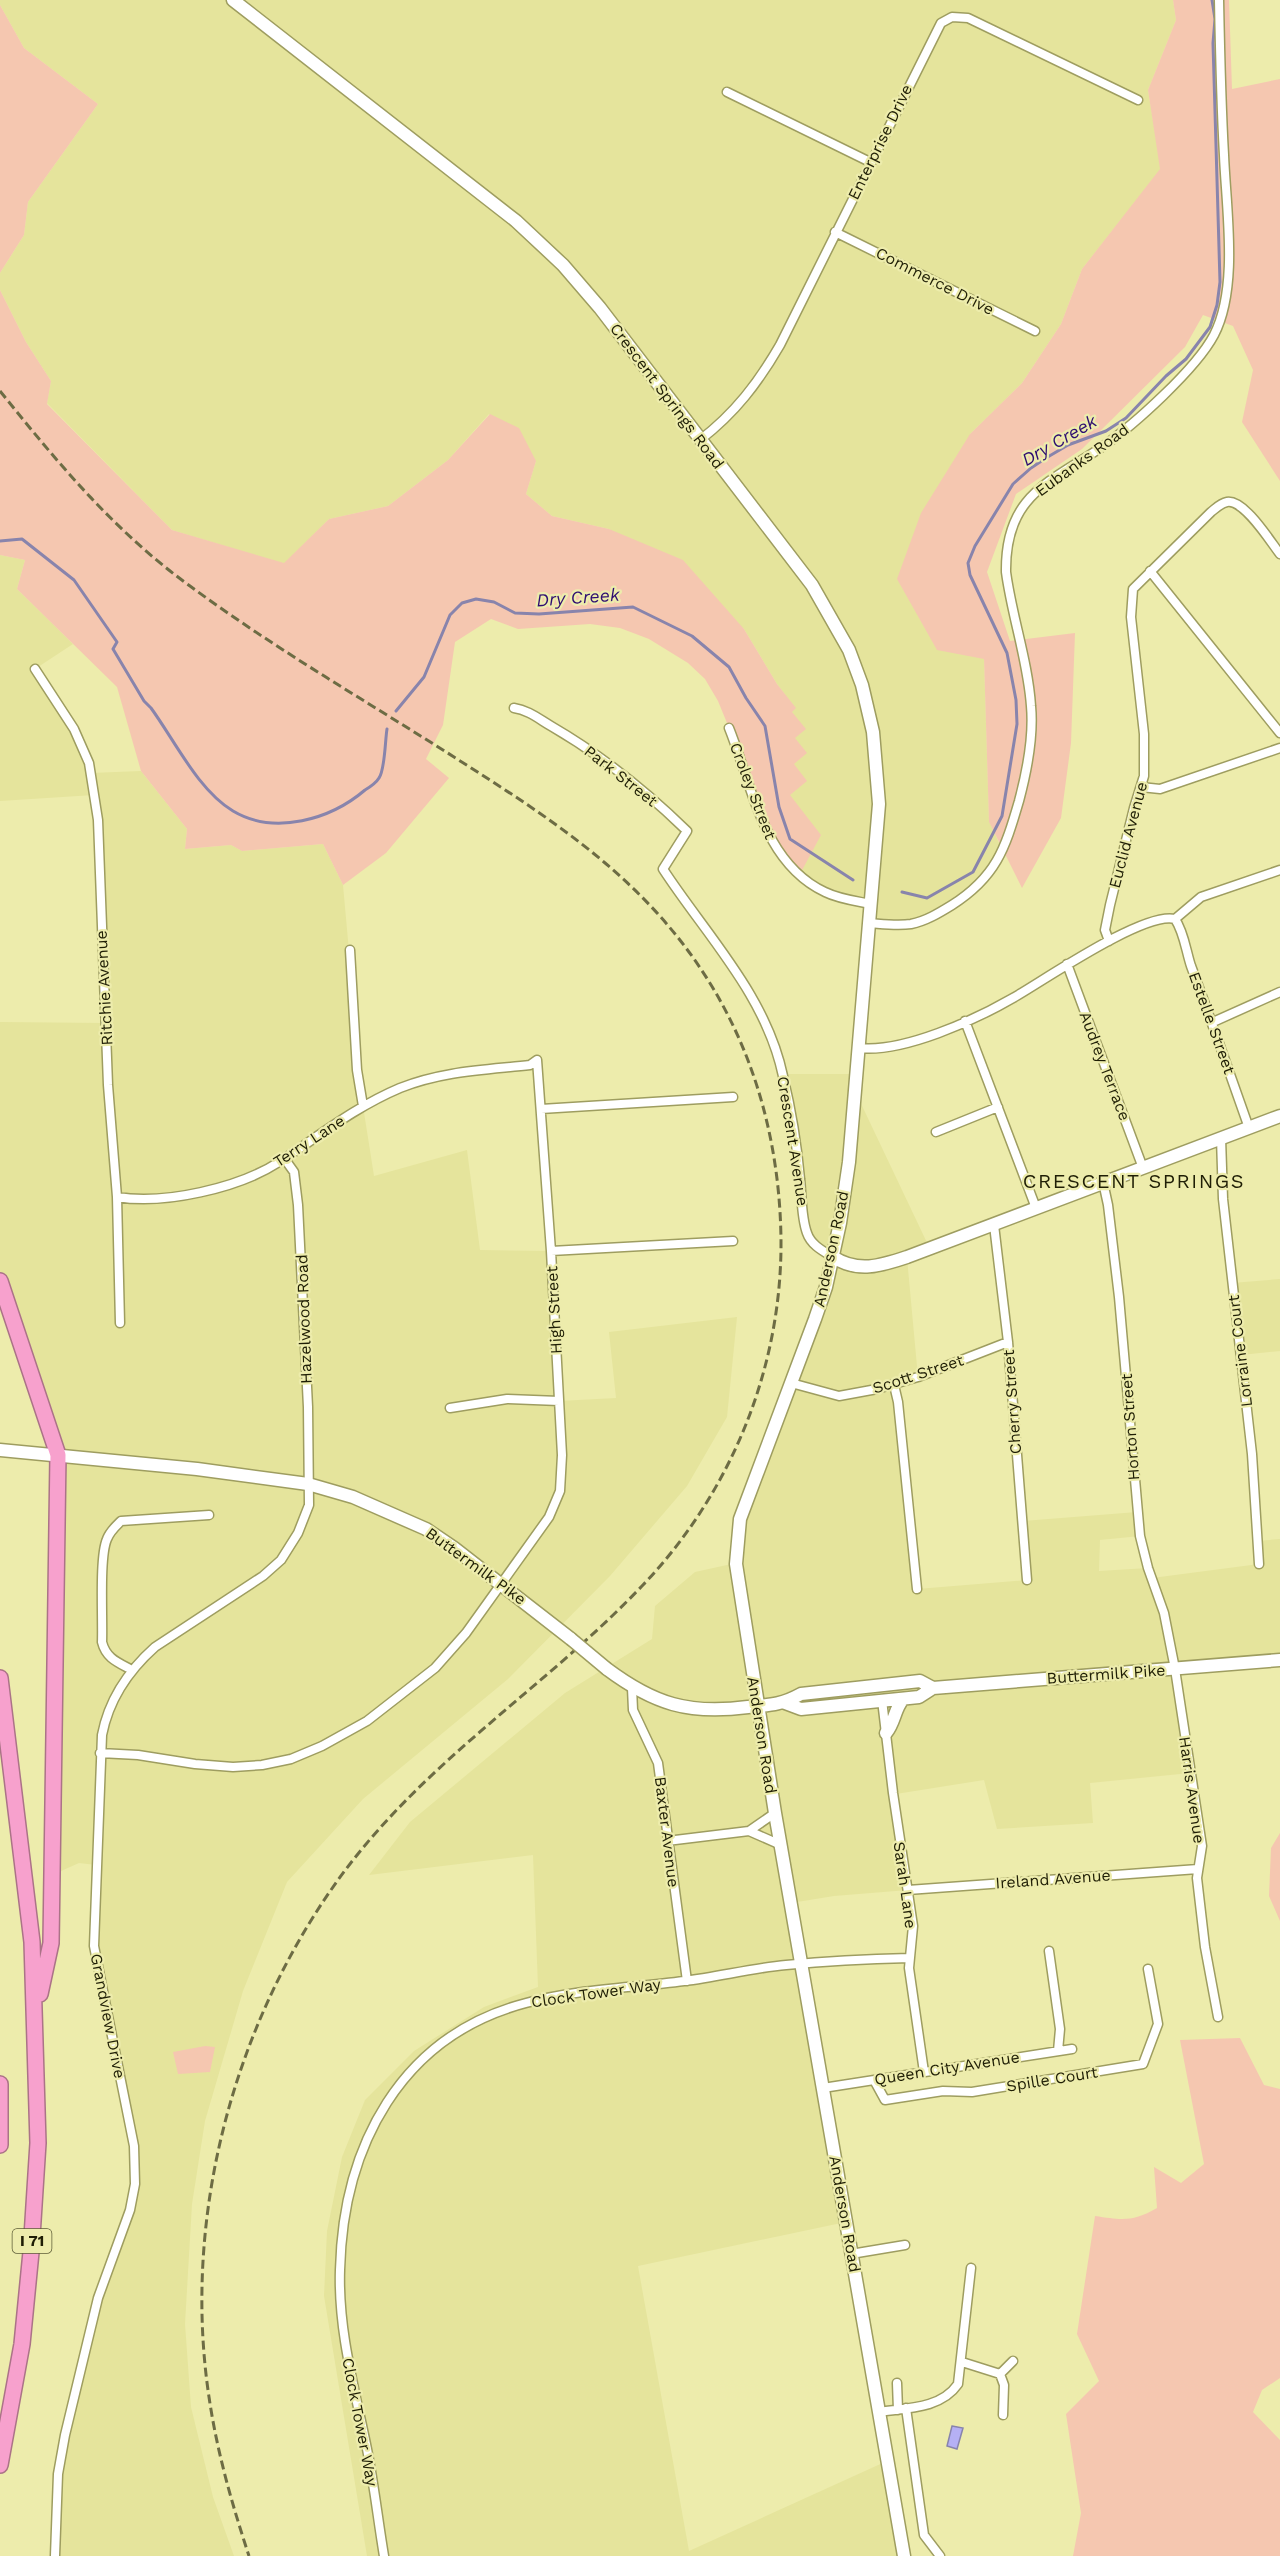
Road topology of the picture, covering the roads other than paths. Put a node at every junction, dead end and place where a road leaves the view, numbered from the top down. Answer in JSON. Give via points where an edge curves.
{"nodes":[{"id":1,"x":233,"y":0,"type":"edge"},
{"id":2,"x":1219,"y":0,"type":"edge"},
{"id":3,"x":727,"y":92,"type":"dead end"},
{"id":4,"x":1138,"y":100,"type":"dead end"},
{"id":5,"x":870,"y":162,"type":"junction"},
{"id":6,"x":835,"y":232,"type":"junction"},
{"id":7,"x":1035,"y":331,"type":"dead end"},
{"id":8,"x":700,"y":440,"type":"junction"},
{"id":9,"x":1280,"y":554,"type":"edge"},
{"id":10,"x":1150,"y":571,"type":"junction"},
{"id":11,"x":35,"y":669,"type":"dead end"},
{"id":12,"x":514,"y":708,"type":"dead end"},
{"id":13,"x":729,"y":728,"type":"dead end"},
{"id":14,"x":1280,"y":733,"type":"edge"},
{"id":15,"x":1280,"y":748,"type":"edge"},
{"id":16,"x":1141,"y":787,"type":"junction"},
{"id":17,"x":664,"y":866,"type":"joint"},
{"id":18,"x":1280,"y":870,"type":"edge"},
{"id":19,"x":870,"y":904,"type":"junction"},
{"id":20,"x":1175,"y":919,"type":"junction"},
{"id":21,"x":869,"y":923,"type":"junction"},
{"id":22,"x":1108,"y":941,"type":"junction"},
{"id":23,"x":350,"y":950,"type":"dead end"},
{"id":24,"x":1067,"y":964,"type":"junction"},
{"id":25,"x":1280,"y":992,"type":"edge"},
{"id":26,"x":965,"y":1021,"type":"junction"},
{"id":27,"x":1213,"y":1022,"type":"junction"},
{"id":28,"x":859,"y":1047,"type":"junction"},
{"id":29,"x":498,"y":1068,"type":"joint"},
{"id":30,"x":733,"y":1096,"type":"dead end"},
{"id":31,"x":363,"y":1106,"type":"junction"},
{"id":32,"x":998,"y":1107,"type":"junction"},
{"id":33,"x":541,"y":1108,"type":"junction"},
{"id":34,"x":1280,"y":1116,"type":"edge"},
{"id":35,"x":1248,"y":1128,"type":"junction"},
{"id":36,"x":936,"y":1132,"type":"dead end"},
{"id":37,"x":1221,"y":1138,"type":"junction"},
{"id":38,"x":284,"y":1158,"type":"junction"},
{"id":39,"x":1143,"y":1168,"type":"junction"},
{"id":40,"x":1102,"y":1182,"type":"junction"},
{"id":41,"x":117,"y":1197,"type":"junction"},
{"id":42,"x":1036,"y":1208,"type":"junction"},
{"id":43,"x":994,"y":1225,"type":"junction"},
{"id":44,"x":733,"y":1241,"type":"dead end"},
{"id":45,"x":551,"y":1251,"type":"junction"},
{"id":46,"x":833,"y":1257,"type":"junction"},
{"id":47,"x":0,"y":1281,"type":"edge"},
{"id":48,"x":120,"y":1323,"type":"dead end"},
{"id":49,"x":1008,"y":1341,"type":"junction"},
{"id":50,"x":791,"y":1383,"type":"junction"},
{"id":51,"x":894,"y":1385,"type":"junction"},
{"id":52,"x":559,"y":1401,"type":"junction"},
{"id":53,"x":450,"y":1408,"type":"dead end"},
{"id":54,"x":0,"y":1450,"type":"edge"},
{"id":55,"x":58,"y":1455,"type":"junction"},
{"id":56,"x":308,"y":1484,"type":"junction"},
{"id":57,"x":209,"y":1515,"type":"dead end"},
{"id":58,"x":1259,"y":1564,"type":"dead end"},
{"id":59,"x":1027,"y":1580,"type":"dead end"},
{"id":60,"x":500,"y":1583,"type":"junction"},
{"id":61,"x":917,"y":1589,"type":"dead end"},
{"id":62,"x":1280,"y":1660,"type":"edge"},
{"id":63,"x":1175,"y":1669,"type":"junction"},
{"id":64,"x":132,"y":1670,"type":"junction"},
{"id":65,"x":0,"y":1678,"type":"edge"},
{"id":66,"x":632,"y":1688,"type":"junction"},
{"id":67,"x":933,"y":1688,"type":"junction"},
{"id":68,"x":903,"y":1699,"type":"junction"},
{"id":69,"x":882,"y":1700,"type":"junction"},
{"id":70,"x":785,"y":1703,"type":"junction"},
{"id":71,"x":757,"y":1706,"type":"junction"},
{"id":72,"x":886,"y":1733,"type":"junction"},
{"id":73,"x":100,"y":1753,"type":"junction"},
{"id":74,"x":774,"y":1813,"type":"junction"},
{"id":75,"x":749,"y":1831,"type":"junction"},
{"id":76,"x":667,"y":1841,"type":"junction"},
{"id":77,"x":781,"y":1845,"type":"junction"},
{"id":78,"x":1198,"y":1869,"type":"junction"},
{"id":79,"x":908,"y":1890,"type":"junction"},
{"id":80,"x":1049,"y":1951,"type":"dead end"},
{"id":81,"x":910,"y":1958,"type":"junction"},
{"id":82,"x":801,"y":1964,"type":"junction"},
{"id":83,"x":1148,"y":1969,"type":"dead end"},
{"id":84,"x":687,"y":1981,"type":"junction"},
{"id":85,"x":36,"y":2016,"type":"junction"},
{"id":86,"x":1218,"y":2017,"type":"dead end"},
{"id":87,"x":1072,"y":2049,"type":"dead end"},
{"id":88,"x":1058,"y":2051,"type":"junction"},
{"id":89,"x":924,"y":2072,"type":"junction"},
{"id":90,"x":874,"y":2080,"type":"junction"},
{"id":91,"x":0,"y":2084,"type":"edge"},
{"id":92,"x":823,"y":2088,"type":"junction"},
{"id":93,"x":0,"y":2145,"type":"edge"},
{"id":94,"x":905,"y":2245,"type":"dead end"},
{"id":95,"x":851,"y":2254,"type":"junction"},
{"id":96,"x":971,"y":2268,"type":"dead end"},
{"id":97,"x":1012,"y":2361,"type":"dead end"},
{"id":98,"x":962,"y":2362,"type":"junction"},
{"id":99,"x":1000,"y":2374,"type":"junction"},
{"id":100,"x":897,"y":2383,"type":"dead end"},
{"id":101,"x":902,"y":2409,"type":"junction"},
{"id":102,"x":878,"y":2412,"type":"junction"},
{"id":103,"x":1003,"y":2415,"type":"dead end"},
{"id":104,"x":0,"y":2465,"type":"edge"},
{"id":105,"x":55,"y":2556,"type":"edge"},
{"id":106,"x":384,"y":2556,"type":"edge"},
{"id":107,"x":904,"y":2556,"type":"edge"},
{"id":108,"x":940,"y":2556,"type":"edge"}],
"edges":[{"from":1,"to":8,"type":"main road","name":"Crescent Springs Road","via":[[548,250],[600,308]]},
{"from":2,"to":21,"type":"street","name":"Eubanks Road","via":[[1229,249],[1222,316],[1192,366],[1132,424],[1044,483],[1015,521],[1005,555],[1006,572],[1027,672],[1032,724],[1029,761],[1009,835],[997,862],[977,888],[924,921]]},
{"from":3,"to":5,"type":"street"},
{"from":4,"to":5,"type":"street","name":"Enterprise Drive","via":[[968,18],[952,17],[937,28]]},
{"from":5,"to":6,"type":"street","name":"Enterprise Drive"},
{"from":6,"to":7,"type":"street","name":"Commerce Drive"},
{"from":6,"to":8,"type":"street","name":"Enterprise Drive","via":[[762,376],[734,411]]},
{"from":8,"to":19,"type":"main road","name":"Crescent Springs Road","via":[[812,585],[859,676],[873,732],[879,789]]},
{"from":9,"to":10,"type":"street","name":"Euclid Avenue","via":[[1235,502],[1221,504]]},
{"from":10,"to":14,"type":"street"},
{"from":10,"to":16,"type":"street","name":"Euclid Avenue","via":[[1131,596],[1144,734]]},
{"from":11,"to":41,"type":"street","name":"Ritchie Avenue","via":[[74,729],[92,780],[98,820],[108,1085]]},
{"from":12,"to":17,"type":"street","name":"Park Street","via":[[535,716],[603,759],[687,831]]},
{"from":13,"to":19,"type":"street","name":"Croley Street","via":[[762,820],[781,855],[824,892]]},
{"from":15,"to":16,"type":"street","via":[[1160,789]]},
{"from":16,"to":22,"type":"street","name":"Euclid Avenue","via":[[1110,905],[1105,930]]},
{"from":17,"to":46,"type":"street","name":"Crescent Avenue","via":[[669,879],[726,955],[770,1035],[783,1074],[806,1230],[815,1245]]},
{"from":18,"to":20,"type":"street","via":[[1201,897]]},
{"from":19,"to":21,"type":"main road","name":"Crescent Springs Road"},
{"from":20,"to":22,"type":"street","via":[[1167,917]]},
{"from":20,"to":27,"type":"street","name":"Estelle Street"},
{"from":21,"to":28,"type":"main road","name":"Anderson Road"},
{"from":22,"to":24,"type":"street"},
{"from":23,"to":31,"type":"street"},
{"from":24,"to":26,"type":"street","via":[[1012,999]]},
{"from":24,"to":39,"type":"street","name":"Audrey Terrace"},
{"from":25,"to":27,"type":"street"},
{"from":26,"to":28,"type":"street","via":[[899,1046]]},
{"from":26,"to":32,"type":"street"},
{"from":27,"to":35,"type":"street","name":"Estelle Street"},
{"from":28,"to":46,"type":"main road","name":"Anderson Road","via":[[849,1162]]},
{"from":29,"to":31,"type":"street","name":"Terry Lane","via":[[434,1077]]},
{"from":29,"to":33,"type":"street","name":"High Street","via":[[530,1065],[537,1060]]},
{"from":30,"to":33,"type":"street"},
{"from":31,"to":38,"type":"street","name":"Terry Lane"},
{"from":32,"to":36,"type":"street"},
{"from":32,"to":42,"type":"street"},
{"from":33,"to":45,"type":"street","name":"High Street"},
{"from":34,"to":35,"type":"main road"},
{"from":35,"to":37,"type":"main road"},
{"from":37,"to":39,"type":"main road"},
{"from":37,"to":58,"type":"street","name":"Lorraine Court","via":[[1223,1198],[1252,1454]]},
{"from":38,"to":41,"type":"street","name":"Terry Lane","via":[[264,1170],[197,1192]]},
{"from":38,"to":56,"type":"street","name":"Hazelwood Road","via":[[294,1172],[298,1205]]},
{"from":39,"to":40,"type":"main road"},
{"from":40,"to":42,"type":"main road"},
{"from":40,"to":63,"type":"street","name":"Horton Street","via":[[1119,1297],[1140,1536],[1164,1612]]},
{"from":41,"to":48,"type":"street","name":"Ritchie Avenue"},
{"from":42,"to":43,"type":"main road"},
{"from":43,"to":46,"type":"main road","via":[[876,1267],[844,1264]]},
{"from":43,"to":49,"type":"street","name":"Cherry Street"},
{"from":44,"to":45,"type":"street"},
{"from":45,"to":52,"type":"street","name":"High Street"},
{"from":46,"to":50,"type":"main road","name":"Anderson Road"},
{"from":47,"to":55,"type":"highway"},
{"from":49,"to":51,"type":"street","name":"Scott Street"},
{"from":49,"to":59,"type":"street","name":"Cherry Street"},
{"from":50,"to":51,"type":"street","name":"Scott Street","via":[[839,1396]]},
{"from":50,"to":71,"type":"main road","name":"Anderson Road","via":[[740,1519],[736,1546]]},
{"from":51,"to":61,"type":"street"},
{"from":52,"to":53,"type":"street","via":[[507,1399]]},
{"from":52,"to":60,"type":"street","name":"High Street","via":[[560,1491],[540,1530]]},
{"from":54,"to":55,"type":"main road","name":"Buttermilk Pike"},
{"from":55,"to":56,"type":"main road","name":"Buttermilk Pike"},
{"from":55,"to":85,"type":"highway","via":[[51,1943]]},
{"from":56,"to":60,"type":"main road","name":"Buttermilk Pike","via":[[353,1497],[426,1529]]},
{"from":56,"to":64,"type":"street","name":"Grandview Drive","via":[[307,1516],[281,1560],[155,1647]]},
{"from":57,"to":64,"type":"street","via":[[121,1521],[106,1539],[102,1642],[104,1652]]},
{"from":60,"to":66,"type":"main road","name":"Buttermilk Pike","bridge":true},
{"from":60,"to":73,"type":"street","name":"High Street","via":[[466,1633],[435,1668],[367,1721],[322,1746],[291,1759],[233,1767]]},
{"from":62,"to":63,"type":"main road","name":"Buttermilk Pike"},
{"from":63,"to":67,"type":"main road","name":"Buttermilk Pike"},
{"from":63,"to":78,"type":"street","name":"Harris Avenue","via":[[1202,1845]]},
{"from":64,"to":73,"type":"street","name":"Grandview Drive","via":[[108,1711]]},
{"from":65,"to":85,"type":"highway","number":"I 71","via":[[32,1942]]},
{"from":66,"to":71,"type":"main road","name":"Buttermilk Pike","via":[[661,1702],[699,1710]]},
{"from":66,"to":76,"type":"street","name":"Baxter Avenue","via":[[633,1710],[658,1764]]},
{"from":67,"to":68,"type":"main road","name":"Buttermilk Pike","via":[[919,1697]]},
{"from":67,"to":70,"type":"main road","name":"Buttermilk Pike","via":[[920,1682],[853,1688],[801,1694]]},
{"from":68,"to":69,"type":"main road","name":"Buttermilk Pike"},
{"from":68,"to":72,"type":"main road"},
{"from":69,"to":70,"type":"main road","name":"Buttermilk Pike","via":[[801,1709]]},
{"from":69,"to":72,"type":"street","name":"Sarah Lane"},
{"from":70,"to":71,"type":"main road","name":"Buttermilk Pike"},
{"from":71,"to":74,"type":"main road","name":"Anderson Road"},
{"from":72,"to":79,"type":"street","name":"Sarah Lane"},
{"from":73,"to":105,"type":"street","name":"Grandview Drive","via":[[94,1946],[134,2146],[135,2184],[130,2211],[98,2298],[64,2435],[58,2474]]},
{"from":74,"to":75,"type":"street"},
{"from":74,"to":77,"type":"main road","name":"Anderson Road"},
{"from":75,"to":76,"type":"street"},
{"from":75,"to":77,"type":"street"},
{"from":76,"to":84,"type":"street","name":"Baxter Avenue"},
{"from":77,"to":82,"type":"main road","name":"Anderson Road"},
{"from":78,"to":79,"type":"street","name":"Ireland Avenue"},
{"from":78,"to":86,"type":"street","name":"Harris Avenue","via":[[1205,1947]]},
{"from":79,"to":81,"type":"street","name":"Sarah Lane","via":[[913,1926]]},
{"from":80,"to":88,"type":"street","via":[[1060,2029]]},
{"from":81,"to":82,"type":"street","name":"Clock Tower Way"},
{"from":81,"to":89,"type":"street","name":"Sarah Lane"},
{"from":82,"to":84,"type":"street","name":"Clock Tower Way"},
{"from":82,"to":92,"type":"main road","name":"Anderson Road"},
{"from":83,"to":90,"type":"street","name":"Spille Court","via":[[1158,2024],[1143,2064],[972,2092],[943,2091],[885,2100]]},
{"from":84,"to":106,"type":"street","name":"Clock Tower Way","via":[[560,1995],[483,2018],[444,2039],[408,2071],[385,2103],[353,2181],[340,2270],[344,2342],[368,2453]]},
{"from":85,"to":104,"type":"highway","number":"I 71","via":[[38,2143],[31,2252],[22,2344]]},
{"from":87,"to":88,"type":"street","name":"Queen City Avenue"},
{"from":88,"to":89,"type":"street","name":"Queen City Avenue"},
{"from":89,"to":90,"type":"street","name":"Queen City Avenue"},
{"from":90,"to":92,"type":"street","name":"Queen City Avenue"},
{"from":91,"to":93,"type":"highway"},
{"from":92,"to":95,"type":"main road","name":"Anderson Road"},
{"from":94,"to":95,"type":"street"},
{"from":95,"to":102,"type":"main road","name":"Anderson Road"},
{"from":96,"to":98,"type":"street"},
{"from":97,"to":99,"type":"street"},
{"from":98,"to":99,"type":"street"},
{"from":98,"to":101,"type":"street","via":[[957,2384],[946,2398]]},
{"from":99,"to":103,"type":"street","via":[[1004,2385]]},
{"from":100,"to":101,"type":"street"},
{"from":101,"to":102,"type":"street"},
{"from":101,"to":108,"type":"street","via":[[924,2535]]},
{"from":102,"to":107,"type":"main road","name":"Anderson Road"}]}
